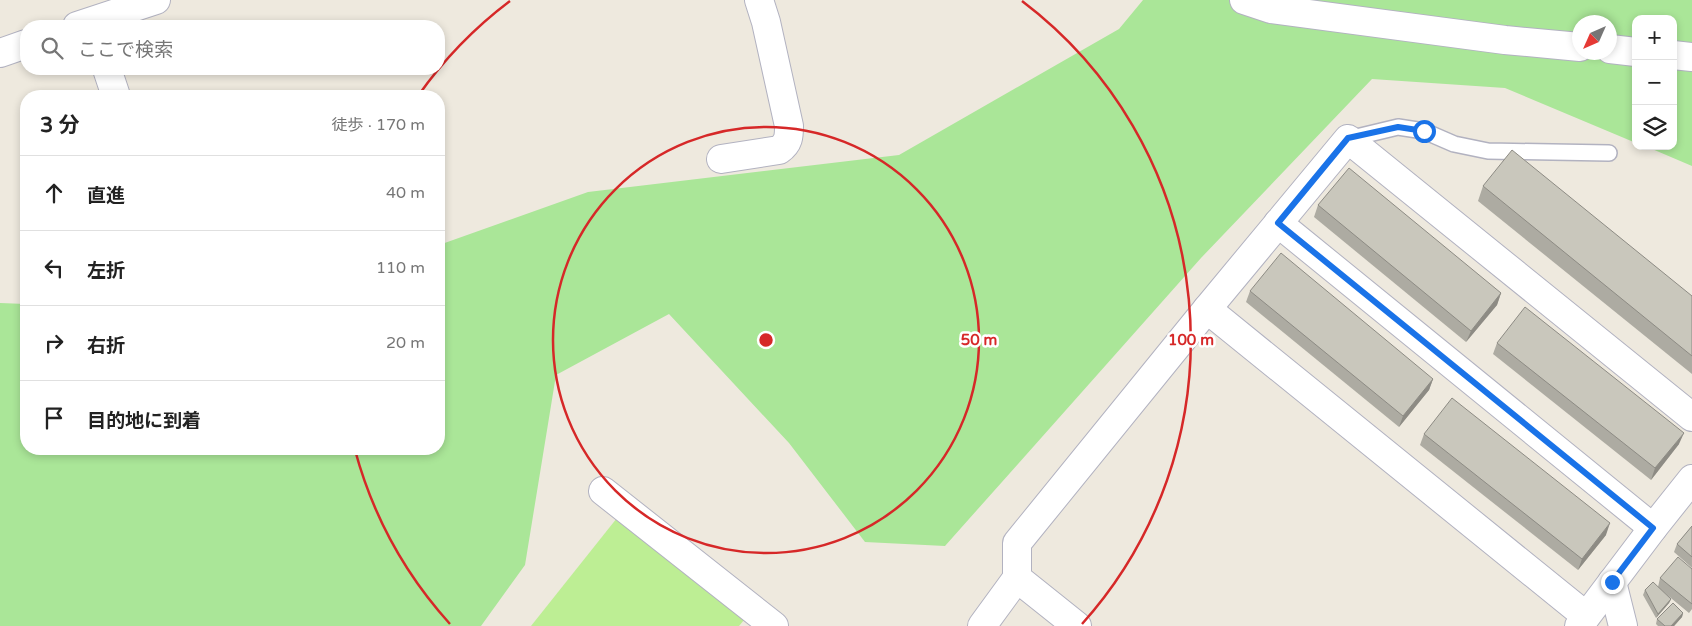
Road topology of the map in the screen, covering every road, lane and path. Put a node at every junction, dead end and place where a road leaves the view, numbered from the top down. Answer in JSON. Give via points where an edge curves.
{"nodes":[{"id":1,"x":156,"y":0,"type":"edge"},
{"id":2,"x":759,"y":0,"type":"edge"},
{"id":3,"x":1244,"y":0,"type":"edge"},
{"id":4,"x":101,"y":20,"type":"edge"},
{"id":5,"x":1572,"y":45,"type":"edge"},
{"id":6,"x":20,"y":46,"type":"edge"},
{"id":7,"x":1617,"y":50,"type":"edge"},
{"id":8,"x":1632,"y":52,"type":"edge"},
{"id":9,"x":0,"y":53,"type":"edge"},
{"id":10,"x":1677,"y":55,"type":"edge"},
{"id":11,"x":1692,"y":57,"type":"edge"},
{"id":12,"x":109,"y":75,"type":"edge"},
{"id":13,"x":114,"y":90,"type":"edge"},
{"id":14,"x":1348,"y":138,"type":"junction"},
{"id":15,"x":1609,"y":153,"type":"dead end"},
{"id":16,"x":721,"y":160,"type":"dead end"},
{"id":17,"x":1278,"y":223,"type":"junction"},
{"id":18,"x":1206,"y":309,"type":"junction"},
{"id":19,"x":1692,"y":417,"type":"edge"},
{"id":20,"x":1692,"y":479,"type":"edge"},
{"id":21,"x":603,"y":491,"type":"dead end"},
{"id":22,"x":1653,"y":528,"type":"junction"},
{"id":23,"x":1017,"y":578,"type":"junction"},
{"id":24,"x":1612,"y":582,"type":"junction"},
{"id":25,"x":1583,"y":621,"type":"edge"},
{"id":26,"x":774,"y":626,"type":"edge"},
{"id":27,"x":982,"y":626,"type":"edge"},
{"id":28,"x":1077,"y":626,"type":"edge"},
{"id":29,"x":1623,"y":626,"type":"edge"}],
"edges":[{"from":1,"to":4,"type":"street"},
{"from":2,"to":16,"type":"street","via":[[789,126],[789,138],[779,150]]},
{"from":3,"to":5,"type":"street","via":[[1271,9],[1505,40]]},
{"from":6,"to":9,"type":"street"},
{"from":7,"to":8,"type":"street"},
{"from":10,"to":11,"type":"street"},
{"from":12,"to":13,"type":"street"},
{"from":14,"to":15,"type":"lane","via":[[1398,127],[1424,131],[1454,144],[1488,151]]},
{"from":14,"to":17,"type":"street"},
{"from":14,"to":19,"type":"street"},
{"from":17,"to":18,"type":"street"},
{"from":17,"to":22,"type":"street"},
{"from":18,"to":23,"type":"street","via":[[1017,543]]},
{"from":18,"to":25,"type":"street"},
{"from":20,"to":22,"type":"street"},
{"from":21,"to":26,"type":"street"},
{"from":22,"to":24,"type":"street"},
{"from":23,"to":27,"type":"street"},
{"from":23,"to":28,"type":"street"},
{"from":24,"to":25,"type":"street"},
{"from":24,"to":29,"type":"street"}]}
